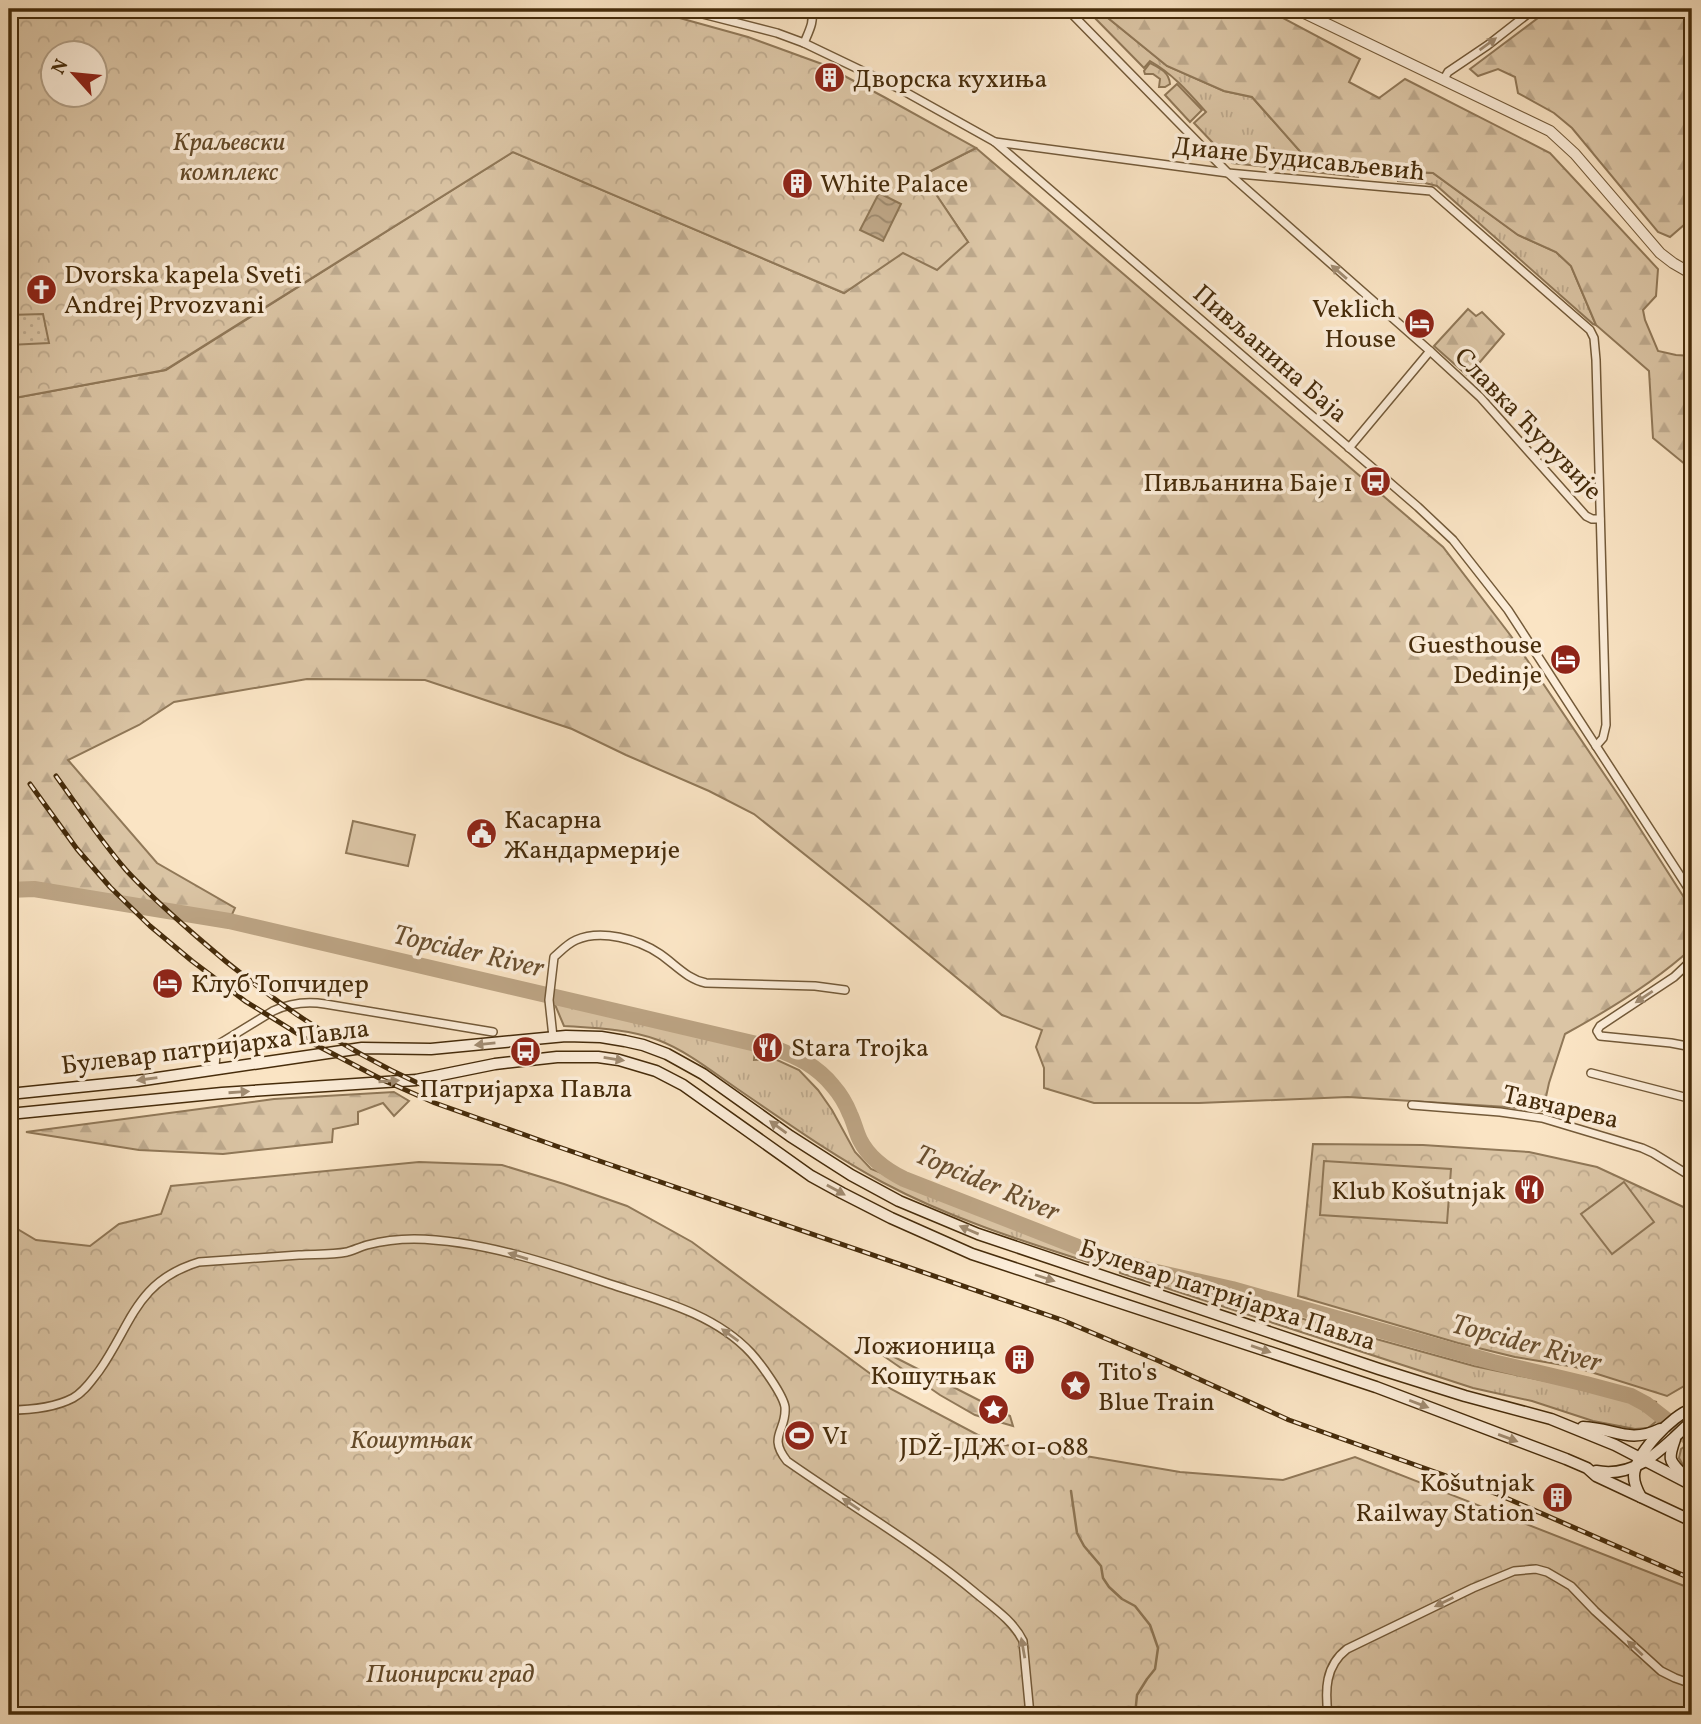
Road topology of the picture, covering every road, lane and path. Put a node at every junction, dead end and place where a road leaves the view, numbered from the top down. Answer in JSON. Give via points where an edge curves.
{"nodes":[{"id":1,"x":683,"y":9,"type":"edge"},
{"id":2,"x":811,"y":9,"type":"edge"},
{"id":3,"x":1068,"y":9,"type":"edge"},
{"id":4,"x":1296,"y":9,"type":"edge"},
{"id":5,"x":1534,"y":9,"type":"edge"},
{"id":6,"x":804,"y":43,"type":"junction"},
{"id":7,"x":1444,"y":79,"type":"junction"},
{"id":8,"x":995,"y":142,"type":"junction"},
{"id":9,"x":1228,"y":173,"type":"junction"},
{"id":10,"x":1692,"y":274,"type":"edge"},
{"id":11,"x":1430,"y":351,"type":"junction"},
{"id":12,"x":1349,"y":448,"type":"junction"},
{"id":13,"x":1600,"y":519,"type":"junction"},
{"id":14,"x":1596,"y":746,"type":"junction"},
{"id":15,"x":1692,"y":894,"type":"edge"},
{"id":16,"x":1692,"y":960,"type":"edge"},
{"id":17,"x":845,"y":990,"type":"dead end"},
{"id":18,"x":493,"y":1032,"type":"dead end"},
{"id":19,"x":553,"y":1037,"type":"junction"},
{"id":20,"x":1692,"y":1049,"type":"edge"},
{"id":21,"x":215,"y":1069,"type":"junction"},
{"id":22,"x":1591,"y":1073,"type":"dead end"},
{"id":23,"x":9,"y":1094,"type":"edge"},
{"id":24,"x":1692,"y":1099,"type":"edge"},
{"id":25,"x":1412,"y":1105,"type":"dead end"},
{"id":26,"x":9,"y":1114,"type":"edge"},
{"id":27,"x":1692,"y":1177,"type":"edge"},
{"id":28,"x":9,"y":1410,"type":"edge"},
{"id":29,"x":1690,"y":1414,"type":"edge"},
{"id":30,"x":1574,"y":1427,"type":"junction"},
{"id":31,"x":1667,"y":1427,"type":"junction"},
{"id":32,"x":1676,"y":1435,"type":"junction"},
{"id":33,"x":1643,"y":1459,"type":"junction"},
{"id":34,"x":1587,"y":1468,"type":"junction"},
{"id":35,"x":1635,"y":1468,"type":"junction"},
{"id":36,"x":1691,"y":1484,"type":"edge"},
{"id":37,"x":1641,"y":1497,"type":"junction"},
{"id":38,"x":1692,"y":1521,"type":"edge"},
{"id":39,"x":1692,"y":1684,"type":"edge"},
{"id":40,"x":1030,"y":1715,"type":"edge"},
{"id":41,"x":1328,"y":1715,"type":"edge"}],
"edges":[{"from":1,"to":6,"type":"street","name":"Пивљанина Баја"},
{"from":2,"to":6,"type":"street","via":[[812,23]]},
{"from":3,"to":9,"type":"street","name":"Славка Ћурувије"},
{"from":4,"to":7,"type":"street"},
{"from":7,"to":5,"type":"street","one_way":true},
{"from":6,"to":8,"type":"street","name":"Пивљанина Баја"},
{"from":7,"to":10,"type":"street","via":[[1557,136],[1654,246]]},
{"from":8,"to":9,"type":"street","name":"Диане Будисављевић"},
{"from":8,"to":12,"type":"street","name":"Пивљанина Баја"},
{"from":11,"to":9,"type":"street","name":"Славка Ћурувије","one_way":true},
{"from":9,"to":13,"type":"street","name":"Диане Будисављевић","via":[[1433,191],[1582,323],[1593,334],[1595,345]]},
{"from":11,"to":12,"type":"street","name":"Славка Ћурувије"},
{"from":11,"to":13,"type":"street","name":"Славка Ћурувије","via":[[1485,401],[1586,516]]},
{"from":12,"to":14,"type":"street","name":"Пивљанина Баја","via":[[1459,547],[1519,626]]},
{"from":13,"to":14,"type":"street","name":"Диане Будисављевић","via":[[1606,725]]},
{"from":14,"to":15,"type":"street","name":"Пивљанина Баја"},
{"from":16,"to":20,"type":"street","one_way":true,"via":[[1598,1029],[1600,1036]]},
{"from":17,"to":19,"type":"street","via":[[706,983],[692,979],[643,945],[599,936],[577,940],[554,957],[549,1000]]},
{"from":18,"to":21,"type":"street","via":[[305,1002],[273,1011],[219,1044]]},
{"from":19,"to":21,"type":"main road","name":"Булевар патријарха Павла","one_way":true,"via":[[431,1049],[344,1049]]},
{"from":30,"to":19,"type":"main road","name":"Булевар патријарха Павла","one_way":true,"via":[[1366,1364],[978,1234],[851,1175],[667,1054],[601,1037]]},
{"from":21,"to":23,"type":"main road","name":"Булевар патријарха Павла","one_way":true},
{"from":22,"to":24,"type":"street"},
{"from":25,"to":27,"type":"street","name":"Тавчарева","via":[[1542,1118],[1642,1148]]},
{"from":26,"to":34,"type":"main road","name":"Булевар патријарха Павла","one_way":true,"via":[[424,1079],[550,1058],[619,1060],[675,1080],[811,1176],[924,1234],[972,1254],[1376,1387]]},
{"from":40,"to":28,"type":"street","one_way":true,"via":[[1020,1635],[938,1562],[787,1461],[778,1443],[784,1402],[760,1364],[739,1342],[692,1314],[556,1266],[472,1245],[413,1239],[346,1252],[198,1262],[169,1274],[151,1289],[134,1308],[100,1369],[74,1398]]},
{"from":29,"to":31,"type":"main road"},
{"from":29,"to":32,"type":"main road"},
{"from":30,"to":31,"type":"main road","via":[[1634,1436]]},
{"from":30,"to":33,"type":"main road","name":"Булевар патријарха Павла"},
{"from":31,"to":33,"type":"main road","via":[[1644,1449]]},
{"from":32,"to":33,"type":"main road"},
{"from":32,"to":36,"type":"main road","via":[[1671,1461]]},
{"from":33,"to":35,"type":"main road"},
{"from":33,"to":36,"type":"main road","name":"Булевар патријарха Павла"},
{"from":34,"to":35,"type":"main road","via":[[1607,1473]]},
{"from":34,"to":37,"type":"main road","name":"Булевар патријарха Павла"},
{"from":35,"to":37,"type":"main road"},
{"from":37,"to":38,"type":"main road","name":"Булевар патријарха Павла"},
{"from":39,"to":41,"type":"street","one_way":true,"via":[[1661,1671],[1571,1587],[1547,1572],[1528,1569],[1473,1588],[1347,1649],[1329,1674]]}]}
